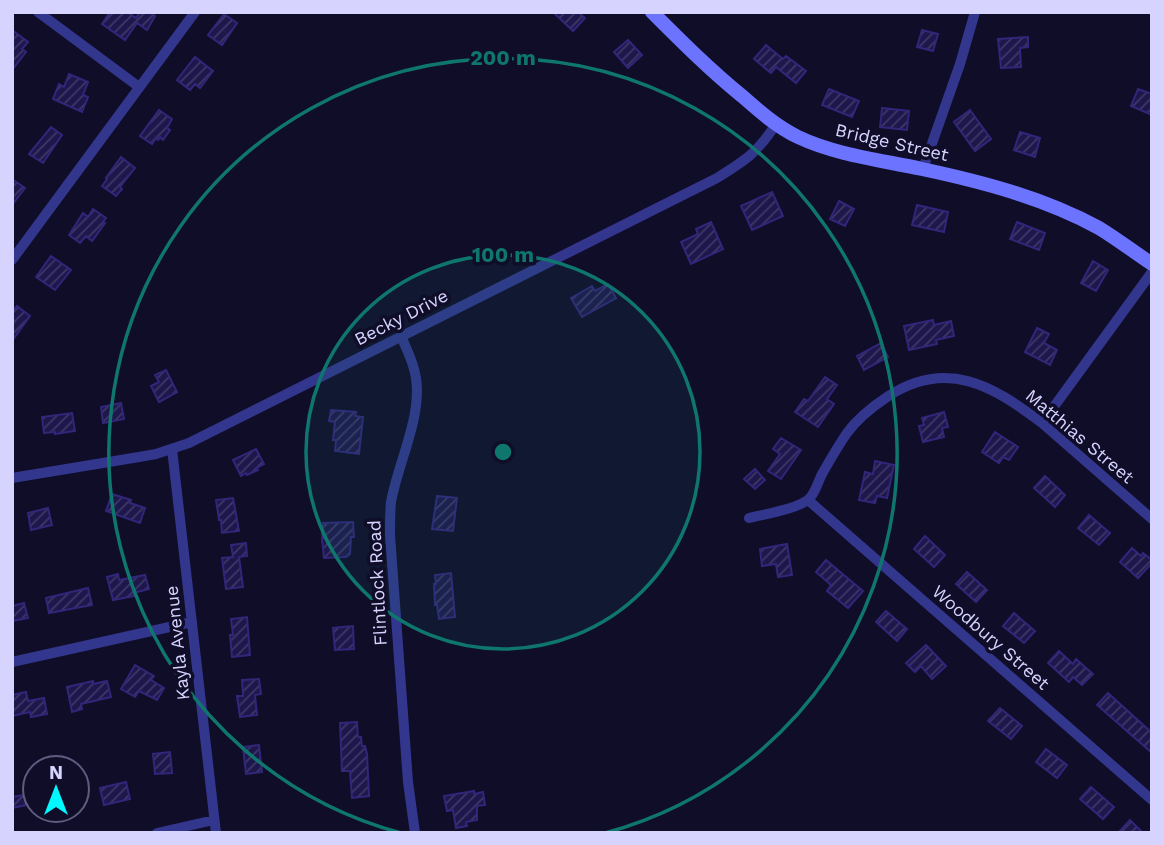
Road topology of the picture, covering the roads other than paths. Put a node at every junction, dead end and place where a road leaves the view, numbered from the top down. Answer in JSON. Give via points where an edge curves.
{"nodes":[{"id":1,"x":38,"y":12,"type":"edge"},
{"id":2,"x":194,"y":12,"type":"edge"},
{"id":3,"x":652,"y":12,"type":"edge"},
{"id":4,"x":975,"y":12,"type":"edge"},
{"id":5,"x":139,"y":87,"type":"junction"},
{"id":6,"x":776,"y":124,"type":"junction"},
{"id":7,"x":923,"y":169,"type":"junction"},
{"id":8,"x":12,"y":260,"type":"edge"},
{"id":9,"x":1152,"y":264,"type":"edge"},
{"id":10,"x":1152,"y":272,"type":"edge"},
{"id":11,"x":401,"y":337,"type":"junction"},
{"id":12,"x":1042,"y":423,"type":"junction"},
{"id":13,"x":172,"y":449,"type":"junction"},
{"id":14,"x":12,"y":478,"type":"edge"},
{"id":15,"x":808,"y":500,"type":"junction"},
{"id":16,"x":749,"y":518,"type":"dead end"},
{"id":17,"x":1152,"y":519,"type":"edge"},
{"id":18,"x":192,"y":622,"type":"junction"},
{"id":19,"x":12,"y":662,"type":"edge"},
{"id":20,"x":1152,"y":800,"type":"edge"},
{"id":21,"x":214,"y":820,"type":"junction"},
{"id":22,"x":157,"y":833,"type":"edge"},
{"id":23,"x":216,"y":833,"type":"edge"},
{"id":24,"x":415,"y":833,"type":"edge"}],
"edges":[{"from":1,"to":5,"type":"street"},
{"from":2,"to":5,"type":"street"},
{"from":3,"to":6,"type":"street","name":"Bridge Street","via":[[701,61]]},
{"from":4,"to":7,"type":"street"},
{"from":5,"to":8,"type":"street"},
{"from":6,"to":7,"type":"street","name":"Bridge Street","via":[[831,149]]},
{"from":6,"to":11,"type":"street","name":"Becky Drive","via":[[756,152],[717,178]]},
{"from":7,"to":9,"type":"street","name":"Bridge Street","via":[[1052,206],[1100,229]]},
{"from":10,"to":12,"type":"street"},
{"from":11,"to":13,"type":"street","name":"Becky Drive"},
{"from":11,"to":24,"type":"street","name":"Flintlock Road","via":[[414,365],[417,395],[391,503],[390,535]]},
{"from":12,"to":15,"type":"street","name":"Matthias Street","via":[[1008,399],[972,382],[943,378],[912,384],[885,398],[856,422]]},
{"from":12,"to":17,"type":"street","name":"Matthias Street"},
{"from":13,"to":14,"type":"street","name":"Becky Drive"},
{"from":13,"to":18,"type":"street","name":"Kayla Avenue"},
{"from":15,"to":16,"type":"street"},
{"from":15,"to":20,"type":"street","name":"Woodbury Street"},
{"from":18,"to":19,"type":"street"},
{"from":18,"to":21,"type":"street","name":"Kayla Avenue"},
{"from":21,"to":22,"type":"street"},
{"from":21,"to":23,"type":"street","name":"Kayla Avenue"}]}
